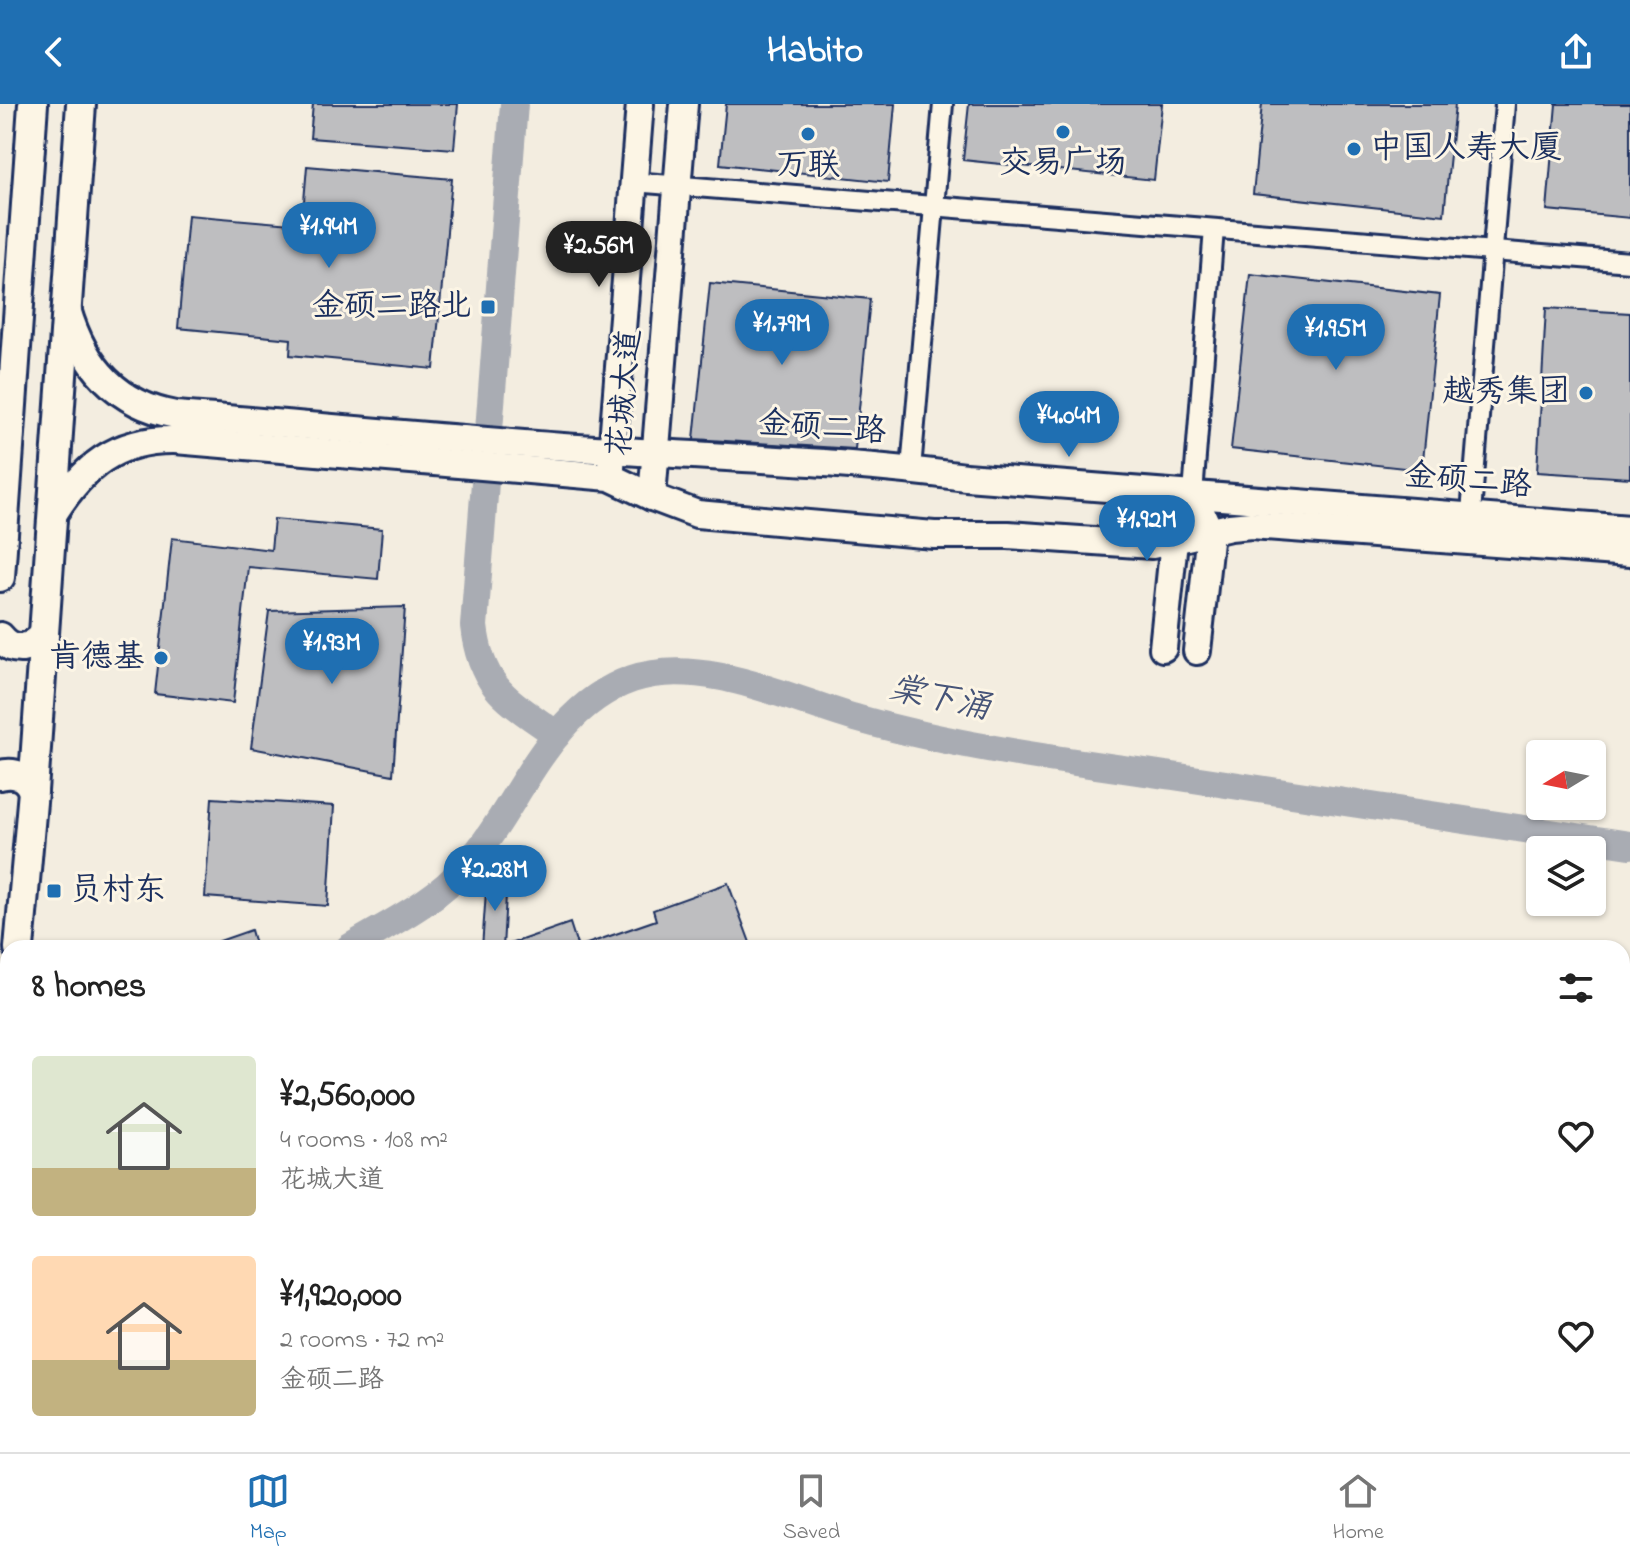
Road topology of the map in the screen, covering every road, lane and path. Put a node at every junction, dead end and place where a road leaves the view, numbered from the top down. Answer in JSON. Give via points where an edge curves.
{"nodes":[{"id":1,"x":33,"y":104,"type":"edge"},
{"id":2,"x":81,"y":104,"type":"edge"},
{"id":3,"x":640,"y":104,"type":"edge"},
{"id":4,"x":684,"y":104,"type":"edge"},
{"id":5,"x":943,"y":104,"type":"edge"},
{"id":6,"x":1505,"y":104,"type":"edge"},
{"id":7,"x":633,"y":182,"type":"junction"},
{"id":8,"x":678,"y":186,"type":"junction"},
{"id":9,"x":934,"y":206,"type":"junction"},
{"id":10,"x":1214,"y":229,"type":"junction"},
{"id":11,"x":1493,"y":251,"type":"junction"},
{"id":12,"x":1630,"y":262,"type":"edge"},
{"id":13,"x":66,"y":303,"type":"junction"},
{"id":14,"x":5,"y":426,"type":"edge"},
{"id":15,"x":612,"y":450,"type":"junction"},
{"id":16,"x":466,"y":451,"type":"junction"},
{"id":17,"x":656,"y":451,"type":"junction"},
{"id":18,"x":503,"y":454,"type":"junction"},
{"id":19,"x":911,"y":469,"type":"junction"},
{"id":20,"x":610,"y":477,"type":"junction"},
{"id":21,"x":1193,"y":494,"type":"junction"},
{"id":22,"x":652,"y":497,"type":"junction"},
{"id":23,"x":52,"y":516,"type":"junction"},
{"id":24,"x":1470,"y":528,"type":"junction"},
{"id":25,"x":1630,"y":529,"type":"edge"},
{"id":26,"x":1210,"y":532,"type":"junction"},
{"id":27,"x":1174,"y":541,"type":"junction"},
{"id":28,"x":1630,"y":553,"type":"edge"},
{"id":29,"x":0,"y":577,"type":"edge"},
{"id":30,"x":44,"y":635,"type":"junction"},
{"id":31,"x":0,"y":637,"type":"edge"},
{"id":32,"x":1163,"y":648,"type":"dead end"},
{"id":33,"x":1197,"y":651,"type":"dead end"},
{"id":34,"x":0,"y":775,"type":"edge"},
{"id":35,"x":33,"y":791,"type":"junction"},
{"id":36,"x":20,"y":940,"type":"edge"}],
"edges":[{"from":1,"to":14,"type":"main road"},
{"from":2,"to":13,"type":"main road"},
{"from":3,"to":7,"type":"street","name":"花城大道"},
{"from":4,"to":8,"type":"street","name":"花城大道"},
{"from":5,"to":9,"type":"street"},
{"from":6,"to":11,"type":"street"},
{"from":7,"to":8,"type":"street"},
{"from":7,"to":15,"type":"street","name":"花城大道"},
{"from":8,"to":9,"type":"street"},
{"from":8,"to":17,"type":"street","name":"花城大道"},
{"from":9,"to":10,"type":"street"},
{"from":9,"to":19,"type":"street"},
{"from":10,"to":11,"type":"street"},
{"from":10,"to":21,"type":"street"},
{"from":11,"to":12,"type":"street"},
{"from":11,"to":24,"type":"street"},
{"from":13,"to":16,"type":"street","name":"金硕二路","via":[[77,338],[98,370],[128,400],[149,409]]},
{"from":13,"to":23,"type":"main road"},
{"from":14,"to":29,"type":"main road"},
{"from":15,"to":17,"type":"street","name":"金硕二路"},
{"from":15,"to":18,"type":"street","name":"金硕二路"},
{"from":15,"to":20,"type":"street","name":"花城大道"},
{"from":16,"to":18,"type":"street","name":"金硕二路"},
{"from":16,"to":23,"type":"street","name":"金硕二路","via":[[152,440],[120,448],[98,461],[79,477]]},
{"from":17,"to":19,"type":"street","name":"金硕二路"},
{"from":17,"to":22,"type":"street","name":"花城大道"},
{"from":18,"to":20,"type":"street","name":"金硕二路"},
{"from":19,"to":21,"type":"street","name":"金硕二路"},
{"from":20,"to":22,"type":"street","name":"金硕二路"},
{"from":21,"to":24,"type":"street","name":"金硕二路"},
{"from":21,"to":26,"type":"street"},
{"from":21,"to":27,"type":"street"},
{"from":22,"to":27,"type":"street","name":"金硕二路","via":[[710,516],[934,535],[1144,546]]},
{"from":23,"to":30,"type":"main road"},
{"from":24,"to":25,"type":"street","name":"金硕二路"},
{"from":24,"to":26,"type":"street","name":"金硕二路","via":[[1251,525]]},
{"from":24,"to":28,"type":"street","name":"金硕二路"},
{"from":26,"to":27,"type":"street","name":"金硕二路"},
{"from":26,"to":33,"type":"street"},
{"from":27,"to":32,"type":"street"},
{"from":30,"to":31,"type":"main road","via":[[18,649]]},
{"from":30,"to":35,"type":"main road"},
{"from":34,"to":35,"type":"main road","via":[[19,775]]},
{"from":35,"to":36,"type":"main road"}]}
